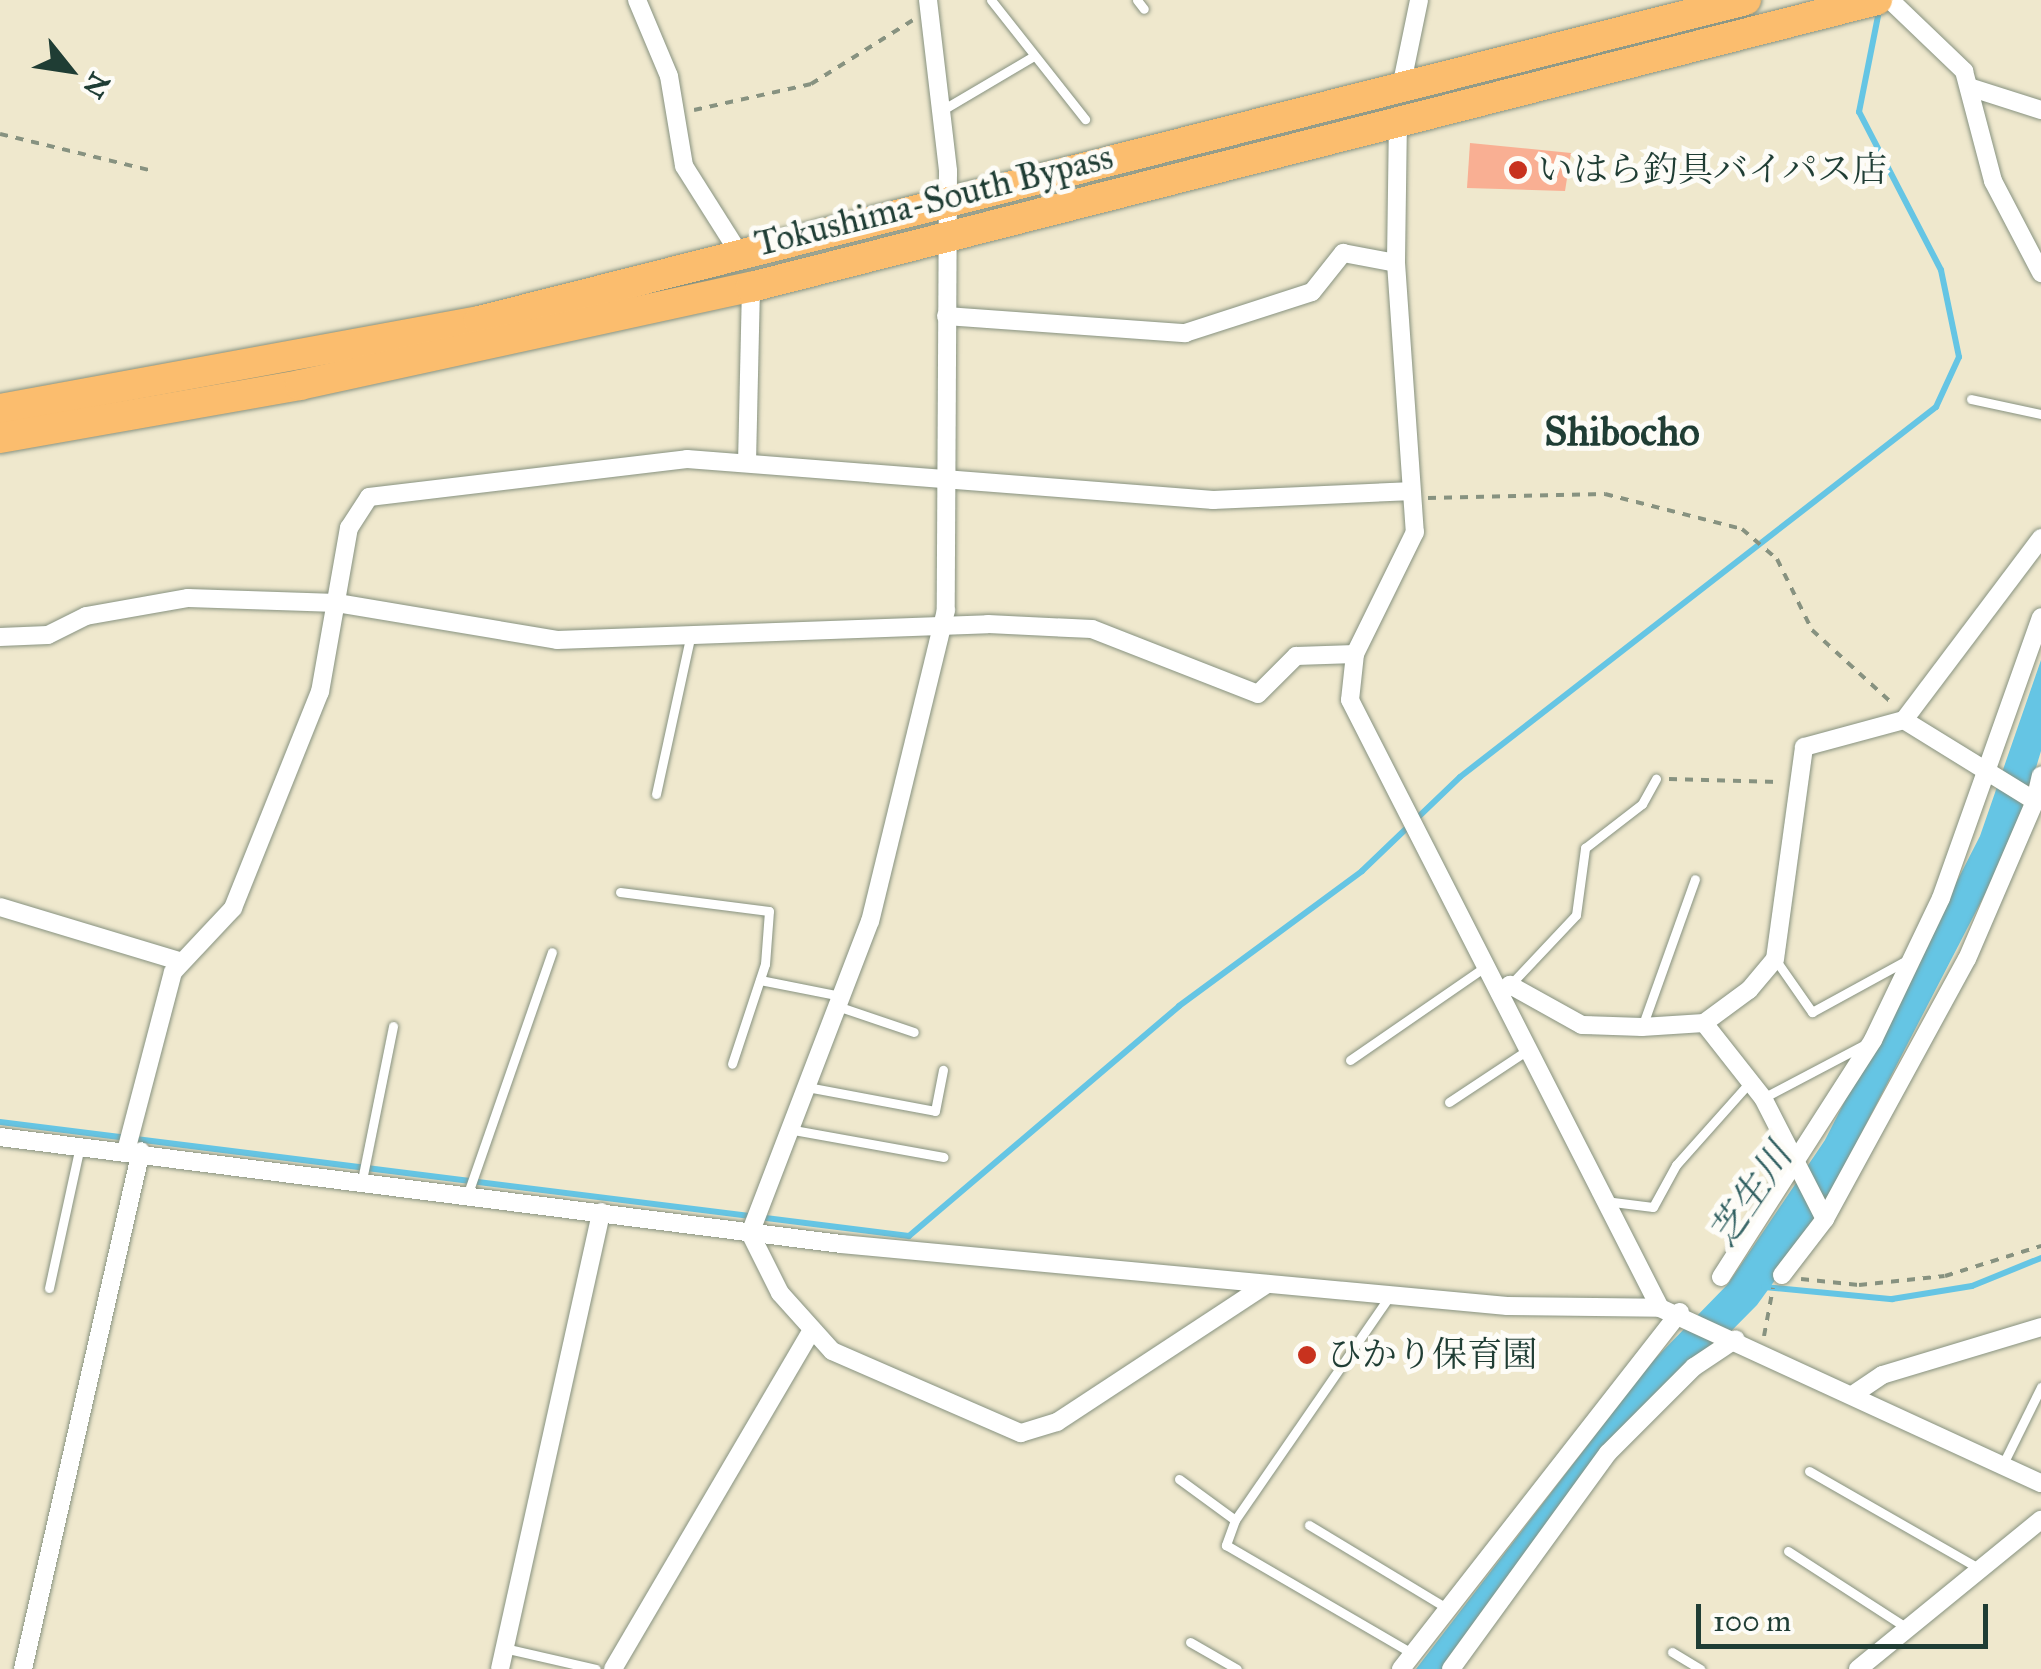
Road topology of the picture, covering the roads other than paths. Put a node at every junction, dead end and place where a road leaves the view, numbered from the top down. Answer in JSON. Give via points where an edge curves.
{"nodes":[{"id":1,"x":636,"y":0,"type":"edge"},
{"id":2,"x":990,"y":0,"type":"edge"},
{"id":3,"x":1419,"y":0,"type":"edge"},
{"id":4,"x":1746,"y":0,"type":"edge"},
{"id":5,"x":1878,"y":0,"type":"edge"},
{"id":6,"x":1890,"y":0,"type":"edge"},
{"id":7,"x":928,"y":4,"type":"edge"},
{"id":8,"x":1034,"y":56,"type":"junction"},
{"id":9,"x":1968,"y":87,"type":"junction"},
{"id":10,"x":1399,"y":101,"type":"junction"},
{"id":11,"x":944,"y":109,"type":"junction"},
{"id":12,"x":2041,"y":110,"type":"edge"},
{"id":13,"x":1085,"y":119,"type":"dead end"},
{"id":14,"x":948,"y":204,"type":"junction"},
{"id":15,"x":948,"y":239,"type":"junction"},
{"id":16,"x":741,"y":256,"type":"junction"},
{"id":17,"x":1396,"y":264,"type":"junction"},
{"id":18,"x":2041,"y":273,"type":"edge"},
{"id":19,"x":751,"y":286,"type":"junction"},
{"id":20,"x":946,"y":316,"type":"junction"},
{"id":21,"x":1971,"y":399,"type":"dead end"},
{"id":22,"x":0,"y":409,"type":"edge"},
{"id":23,"x":2041,"y":414,"type":"edge"},
{"id":24,"x":0,"y":438,"type":"edge"},
{"id":25,"x":746,"y":464,"type":"junction"},
{"id":26,"x":945,"y":476,"type":"junction"},
{"id":27,"x":1409,"y":496,"type":"junction"},
{"id":28,"x":2041,"y":538,"type":"edge"},
{"id":29,"x":337,"y":603,"type":"junction"},
{"id":30,"x":2041,"y":616,"type":"edge"},
{"id":31,"x":943,"y":629,"type":"junction"},
{"id":32,"x":0,"y":637,"type":"edge"},
{"id":33,"x":690,"y":638,"type":"junction"},
{"id":34,"x":1354,"y":654,"type":"junction"},
{"id":35,"x":1904,"y":720,"type":"junction"},
{"id":36,"x":1990,"y":773,"type":"junction"},
{"id":37,"x":2041,"y":776,"type":"edge"},
{"id":38,"x":1656,"y":779,"type":"road end"},
{"id":39,"x":656,"y":794,"type":"dead end"},
{"id":40,"x":2031,"y":799,"type":"junction"},
{"id":41,"x":1696,"y":879,"type":"dead end"},
{"id":42,"x":620,"y":892,"type":"dead end"},
{"id":43,"x":0,"y":907,"type":"edge"},
{"id":44,"x":552,"y":952,"type":"dead end"},
{"id":45,"x":1775,"y":959,"type":"junction"},
{"id":46,"x":1912,"y":960,"type":"junction"},
{"id":47,"x":179,"y":961,"type":"junction"},
{"id":48,"x":1485,"y":967,"type":"junction"},
{"id":49,"x":760,"y":980,"type":"junction"},
{"id":50,"x":1505,"y":989,"type":"junction"},
{"id":51,"x":838,"y":1001,"type":"junction"},
{"id":52,"x":1704,"y":1024,"type":"junction"},
{"id":53,"x":393,"y":1026,"type":"dead end"},
{"id":54,"x":1642,"y":1027,"type":"junction"},
{"id":55,"x":914,"y":1032,"type":"dead end"},
{"id":56,"x":1874,"y":1040,"type":"junction"},
{"id":57,"x":1529,"y":1048,"type":"junction"},
{"id":58,"x":1350,"y":1060,"type":"dead end"},
{"id":59,"x":732,"y":1064,"type":"dead end"},
{"id":60,"x":943,"y":1070,"type":"dead end"},
{"id":61,"x":1750,"y":1082,"type":"junction"},
{"id":62,"x":804,"y":1086,"type":"junction"},
{"id":63,"x":1763,"y":1098,"type":"junction"},
{"id":64,"x":1449,"y":1102,"type":"dead end"},
{"id":65,"x":786,"y":1129,"type":"junction"},
{"id":66,"x":0,"y":1137,"type":"edge"},
{"id":67,"x":131,"y":1143,"type":"junction"},
{"id":68,"x":80,"y":1146,"type":"junction"},
{"id":69,"x":942,"y":1157,"type":"dead end"},
{"id":70,"x":363,"y":1169,"type":"junction"},
{"id":71,"x":1798,"y":1170,"type":"junction"},
{"id":72,"x":470,"y":1188,"type":"junction"},
{"id":73,"x":1612,"y":1202,"type":"junction"},
{"id":74,"x":601,"y":1212,"type":"junction"},
{"id":75,"x":1823,"y":1217,"type":"junction"},
{"id":76,"x":751,"y":1223,"type":"junction"},
{"id":77,"x":1782,"y":1276,"type":"road end"},
{"id":78,"x":1721,"y":1277,"type":"dead end"},
{"id":79,"x":1266,"y":1284,"type":"junction"},
{"id":80,"x":49,"y":1288,"type":"dead end"},
{"id":81,"x":1390,"y":1295,"type":"junction"},
{"id":82,"x":1658,"y":1297,"type":"junction"},
{"id":83,"x":1684,"y":1313,"type":"junction"},
{"id":84,"x":2041,"y":1327,"type":"edge"},
{"id":85,"x":812,"y":1330,"type":"junction"},
{"id":86,"x":1732,"y":1337,"type":"junction"},
{"id":87,"x":2041,"y":1386,"type":"edge"},
{"id":88,"x":1854,"y":1394,"type":"junction"},
{"id":89,"x":2004,"y":1464,"type":"junction"},
{"id":90,"x":1808,"y":1472,"type":"dead end"},
{"id":91,"x":1179,"y":1480,"type":"dead end"},
{"id":92,"x":2041,"y":1483,"type":"edge"},
{"id":93,"x":1235,"y":1520,"type":"junction"},
{"id":94,"x":2041,"y":1520,"type":"edge"},
{"id":95,"x":1309,"y":1525,"type":"dead end"},
{"id":96,"x":1788,"y":1551,"type":"dead end"},
{"id":97,"x":1982,"y":1570,"type":"junction"},
{"id":98,"x":1448,"y":1609,"type":"junction"},
{"id":99,"x":1908,"y":1630,"type":"junction"},
{"id":100,"x":1190,"y":1642,"type":"dead end"},
{"id":101,"x":504,"y":1648,"type":"junction"},
{"id":102,"x":1672,"y":1652,"type":"dead end"},
{"id":103,"x":1407,"y":1661,"type":"edge"},
{"id":104,"x":23,"y":1669,"type":"edge"},
{"id":105,"x":500,"y":1669,"type":"edge"},
{"id":106,"x":596,"y":1669,"type":"edge"},
{"id":107,"x":613,"y":1669,"type":"edge"},
{"id":108,"x":1237,"y":1669,"type":"edge"},
{"id":109,"x":1450,"y":1669,"type":"edge"},
{"id":110,"x":1700,"y":1669,"type":"edge"},
{"id":111,"x":1858,"y":1669,"type":"edge"}],
"edges":[{"from":1,"to":16,"type":"street","via":[[675,114],[684,166]]},
{"from":2,"to":8,"type":"lane"},
{"from":3,"to":10,"type":"street"},
{"from":4,"to":10,"type":"highway","name":"Tokushima-South Bypass"},
{"from":5,"to":10,"type":"highway","name":"Tokushima-South Bypass"},
{"from":6,"to":9,"type":"street","via":[[1964,70]]},
{"from":7,"to":11,"type":"street"},
{"from":8,"to":11,"type":"lane"},
{"from":8,"to":13,"type":"lane"},
{"from":9,"to":12,"type":"street"},
{"from":9,"to":18,"type":"street","via":[[1993,181]]},
{"from":10,"to":14,"type":"highway","name":"Tokushima-South Bypass"},
{"from":10,"to":15,"type":"highway","name":"Tokushima-South Bypass"},
{"from":10,"to":17,"type":"street"},
{"from":11,"to":14,"type":"street"},
{"from":14,"to":15,"type":"street"},
{"from":14,"to":16,"type":"highway","name":"Tokushima-South Bypass"},
{"from":15,"to":19,"type":"highway","name":"Tokushima-South Bypass"},
{"from":15,"to":20,"type":"street"},
{"from":16,"to":22,"type":"highway","name":"Tokushima-South Bypass","via":[[479,320]]},
{"from":17,"to":20,"type":"street","via":[[1342,253],[1312,292],[1185,334]]},
{"from":17,"to":27,"type":"street"},
{"from":19,"to":24,"type":"highway","name":"Tokushima-South Bypass","via":[[300,385]]},
{"from":19,"to":25,"type":"street"},
{"from":20,"to":26,"type":"street"},
{"from":21,"to":23,"type":"lane"},
{"from":25,"to":26,"type":"street"},
{"from":25,"to":29,"type":"street","via":[[686,459],[368,497],[355,506]]},
{"from":26,"to":27,"type":"street","via":[[1213,500]]},
{"from":26,"to":31,"type":"street"},
{"from":27,"to":34,"type":"street","via":[[1408,552]]},
{"from":28,"to":35,"type":"street"},
{"from":29,"to":32,"type":"street","via":[[188,598],[86,616],[48,636]]},
{"from":29,"to":33,"type":"street","via":[[498,636]]},
{"from":29,"to":47,"type":"street","via":[[320,692],[233,908]]},
{"from":30,"to":36,"type":"street"},
{"from":31,"to":33,"type":"street"},
{"from":31,"to":34,"type":"street","via":[[1092,629],[1258,694],[1296,656]]},
{"from":31,"to":51,"type":"street","via":[[870,921]]},
{"from":33,"to":39,"type":"lane"},
{"from":34,"to":48,"type":"street","via":[[1358,726]]},
{"from":35,"to":36,"type":"street"},
{"from":35,"to":45,"type":"street","via":[[1804,747]]},
{"from":36,"to":40,"type":"street"},
{"from":36,"to":46,"type":"street"},
{"from":37,"to":40,"type":"street"},
{"from":38,"to":50,"type":"lane","via":[[1642,804],[1585,848],[1576,915]]},
{"from":40,"to":75,"type":"street","via":[[1966,959]]},
{"from":41,"to":54,"type":"lane"},
{"from":42,"to":49,"type":"lane","via":[[770,911]]},
{"from":43,"to":47,"type":"street"},
{"from":44,"to":72,"type":"lane"},
{"from":45,"to":46,"type":"lane","via":[[1812,1012]]},
{"from":45,"to":52,"type":"street"},
{"from":46,"to":56,"type":"street"},
{"from":47,"to":67,"type":"street"},
{"from":48,"to":50,"type":"street"},
{"from":48,"to":58,"type":"lane"},
{"from":49,"to":51,"type":"lane"},
{"from":49,"to":59,"type":"lane"},
{"from":50,"to":54,"type":"street","via":[[1582,1026]]},
{"from":50,"to":57,"type":"street"},
{"from":51,"to":55,"type":"lane"},
{"from":51,"to":62,"type":"street"},
{"from":52,"to":54,"type":"street"},
{"from":52,"to":61,"type":"street"},
{"from":53,"to":70,"type":"lane"},
{"from":56,"to":63,"type":"lane"},
{"from":56,"to":71,"type":"street"},
{"from":57,"to":64,"type":"lane"},
{"from":57,"to":73,"type":"street"},
{"from":60,"to":62,"type":"lane","via":[[936,1111]]},
{"from":61,"to":63,"type":"street"},
{"from":61,"to":73,"type":"lane","via":[[1676,1166],[1654,1206]]},
{"from":62,"to":65,"type":"street"},
{"from":63,"to":71,"type":"street"},
{"from":65,"to":69,"type":"lane"},
{"from":65,"to":76,"type":"street"},
{"from":66,"to":68,"type":"street"},
{"from":67,"to":68,"type":"street"},
{"from":67,"to":70,"type":"street"},
{"from":67,"to":104,"type":"street"},
{"from":68,"to":80,"type":"lane"},
{"from":70,"to":72,"type":"street"},
{"from":71,"to":75,"type":"street"},
{"from":71,"to":78,"type":"street"},
{"from":72,"to":74,"type":"street"},
{"from":73,"to":82,"type":"street"},
{"from":74,"to":76,"type":"street"},
{"from":74,"to":101,"type":"street"},
{"from":75,"to":77,"type":"street"},
{"from":76,"to":79,"type":"street"},
{"from":76,"to":85,"type":"street","via":[[766,1272]]},
{"from":79,"to":81,"type":"street"},
{"from":79,"to":85,"type":"street","via":[[1057,1422],[1021,1433],[864,1371]]},
{"from":81,"to":82,"type":"street"},
{"from":81,"to":93,"type":"lane"},
{"from":82,"to":83,"type":"street"},
{"from":83,"to":86,"type":"street"},
{"from":83,"to":98,"type":"street"},
{"from":84,"to":88,"type":"street","via":[[1882,1375]]},
{"from":85,"to":107,"type":"street"},
{"from":86,"to":88,"type":"street"},
{"from":86,"to":109,"type":"street","via":[[1608,1453]]},
{"from":87,"to":89,"type":"lane"},
{"from":88,"to":89,"type":"street"},
{"from":89,"to":92,"type":"street"},
{"from":90,"to":97,"type":"lane"},
{"from":91,"to":93,"type":"lane"},
{"from":93,"to":103,"type":"lane","via":[[1226,1545]]},
{"from":94,"to":97,"type":"street"},
{"from":95,"to":98,"type":"lane"},
{"from":96,"to":99,"type":"lane"},
{"from":97,"to":99,"type":"street"},
{"from":98,"to":103,"type":"street"},
{"from":99,"to":111,"type":"street"},
{"from":100,"to":108,"type":"lane"},
{"from":101,"to":105,"type":"street"},
{"from":101,"to":106,"type":"lane"},
{"from":102,"to":110,"type":"lane"}]}
